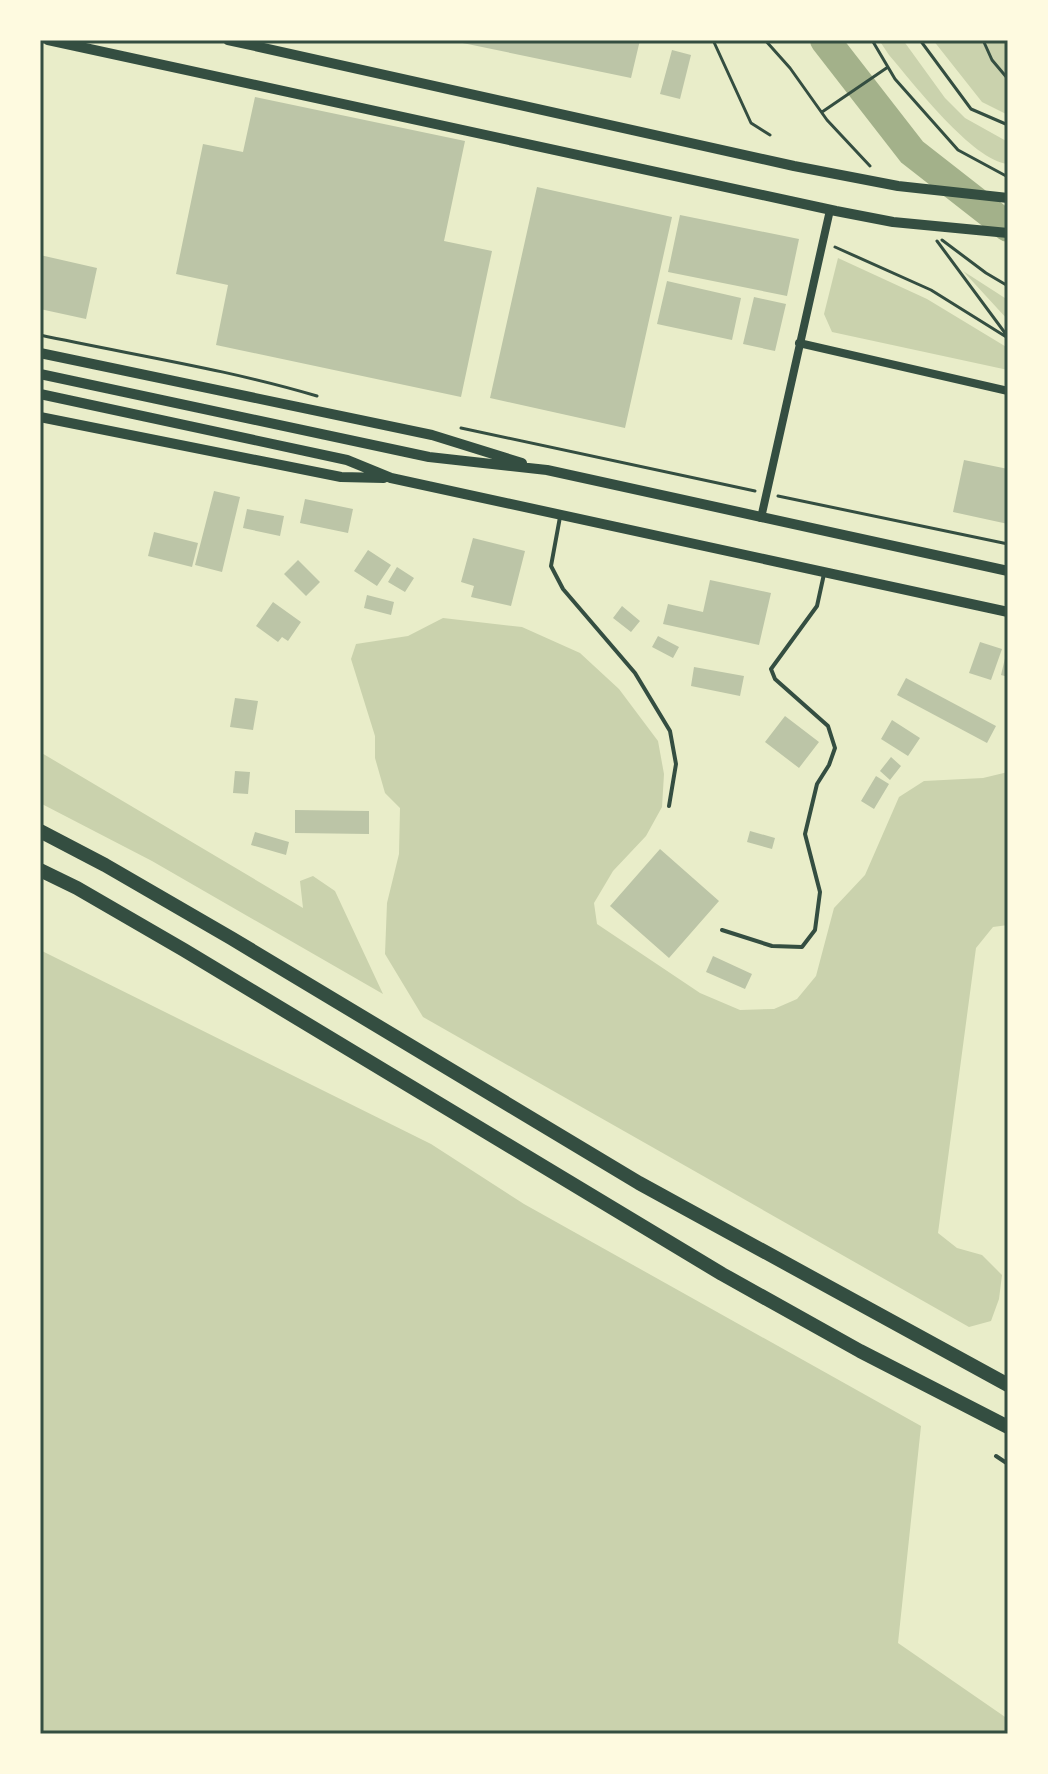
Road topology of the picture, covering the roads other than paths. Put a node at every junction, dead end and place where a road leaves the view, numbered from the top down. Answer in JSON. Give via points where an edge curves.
{"nodes":[{"id":1,"x":48,"y":40,"type":"edge"},
{"id":2,"x":228,"y":40,"type":"edge"},
{"id":3,"x":1008,"y":198,"type":"edge"},
{"id":4,"x":833,"y":211,"type":"junction"},
{"id":5,"x":1008,"y":233,"type":"edge"},
{"id":6,"x":799,"y":343,"type":"junction"},
{"id":7,"x":40,"y":353,"type":"edge"},
{"id":8,"x":40,"y":374,"type":"edge"},
{"id":9,"x":1008,"y":391,"type":"edge"},
{"id":10,"x":40,"y":394,"type":"edge"},
{"id":11,"x":40,"y":417,"type":"edge"},
{"id":12,"x":547,"y":470,"type":"junction"},
{"id":13,"x":391,"y":478,"type":"junction"},
{"id":14,"x":560,"y":515,"type":"junction"},
{"id":15,"x":761,"y":518,"type":"junction"},
{"id":16,"x":1008,"y":571,"type":"edge"},
{"id":17,"x":824,"y":572,"type":"junction"},
{"id":18,"x":1008,"y":612,"type":"edge"},
{"id":19,"x":669,"y":806,"type":"dead end"},
{"id":20,"x":40,"y":831,"type":"edge"},
{"id":21,"x":40,"y":870,"type":"edge"},
{"id":22,"x":722,"y":930,"type":"dead end"},
{"id":23,"x":1008,"y":1385,"type":"edge"},
{"id":24,"x":1008,"y":1427,"type":"edge"},
{"id":25,"x":996,"y":1456,"type":"dead end"},
{"id":26,"x":1008,"y":1464,"type":"edge"}],
"edges":[{"from":1,"to":4,"type":"street"},
{"from":2,"to":3,"type":"street","via":[[794,166],[898,186]]},
{"from":4,"to":5,"type":"street"},
{"from":4,"to":6,"type":"street"},
{"from":6,"to":9,"type":"street"},
{"from":6,"to":15,"type":"street"},
{"from":7,"to":12,"type":"street","via":[[432,435]]},
{"from":8,"to":12,"type":"street","via":[[429,457]]},
{"from":10,"to":13,"type":"street","via":[[347,460]]},
{"from":11,"to":13,"type":"street","via":[[341,477]]},
{"from":12,"to":15,"type":"street"},
{"from":13,"to":14,"type":"street"},
{"from":14,"to":17,"type":"street"},
{"from":14,"to":19,"type":"lane","via":[[551,566],[563,589],[635,673],[670,731],[676,764]]},
{"from":15,"to":16,"type":"street"},
{"from":17,"to":18,"type":"street"},
{"from":17,"to":22,"type":"lane","via":[[817,606],[771,669],[775,679],[828,726],[835,748],[817,784],[805,834],[820,892],[815,930],[802,947],[772,946]]},
{"from":20,"to":23,"type":"highway","via":[[231,938],[639,1183]]},
{"from":21,"to":24,"type":"highway","via":[[184,950],[722,1274]]},
{"from":25,"to":26,"type":"lane"}]}
